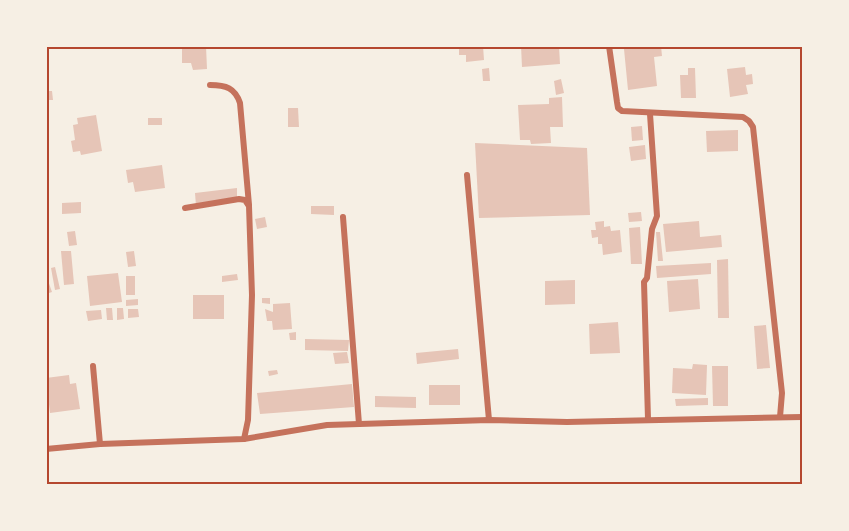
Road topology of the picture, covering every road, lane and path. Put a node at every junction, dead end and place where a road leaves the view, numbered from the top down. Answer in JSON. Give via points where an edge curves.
{"nodes":[{"id":1,"x":609,"y":46,"type":"edge"},
{"id":2,"x":210,"y":85,"type":"dead end"},
{"id":3,"x":650,"y":114,"type":"junction"},
{"id":4,"x":467,"y":175,"type":"dead end"},
{"id":5,"x":249,"y":206,"type":"junction"},
{"id":6,"x":185,"y":208,"type":"dead end"},
{"id":7,"x":343,"y":217,"type":"dead end"},
{"id":8,"x":93,"y":366,"type":"dead end"},
{"id":9,"x":780,"y":417,"type":"junction"},
{"id":10,"x":802,"y":417,"type":"edge"},
{"id":11,"x":648,"y":419,"type":"junction"},
{"id":12,"x":489,"y":420,"type":"junction"},
{"id":13,"x":359,"y":424,"type":"junction"},
{"id":14,"x":244,"y":439,"type":"junction"},
{"id":15,"x":100,"y":444,"type":"junction"},
{"id":16,"x":46,"y":448,"type":"edge"}],
"edges":[{"from":1,"to":3,"type":"street","via":[[618,108]]},
{"from":2,"to":5,"type":"street","via":[[230,87],[240,103]]},
{"from":3,"to":9,"type":"street","via":[[743,117],[753,127],[782,393]]},
{"from":3,"to":11,"type":"street","via":[[657,216],[644,282]]},
{"from":4,"to":12,"type":"street"},
{"from":5,"to":6,"type":"street","via":[[239,199]]},
{"from":5,"to":14,"type":"street","via":[[252,295]]},
{"from":7,"to":13,"type":"street"},
{"from":8,"to":15,"type":"street"},
{"from":9,"to":10,"type":"street"},
{"from":9,"to":11,"type":"street"},
{"from":11,"to":12,"type":"street"},
{"from":12,"to":13,"type":"street"},
{"from":13,"to":14,"type":"street","via":[[327,425]]},
{"from":14,"to":15,"type":"street"},
{"from":15,"to":16,"type":"street"}]}
